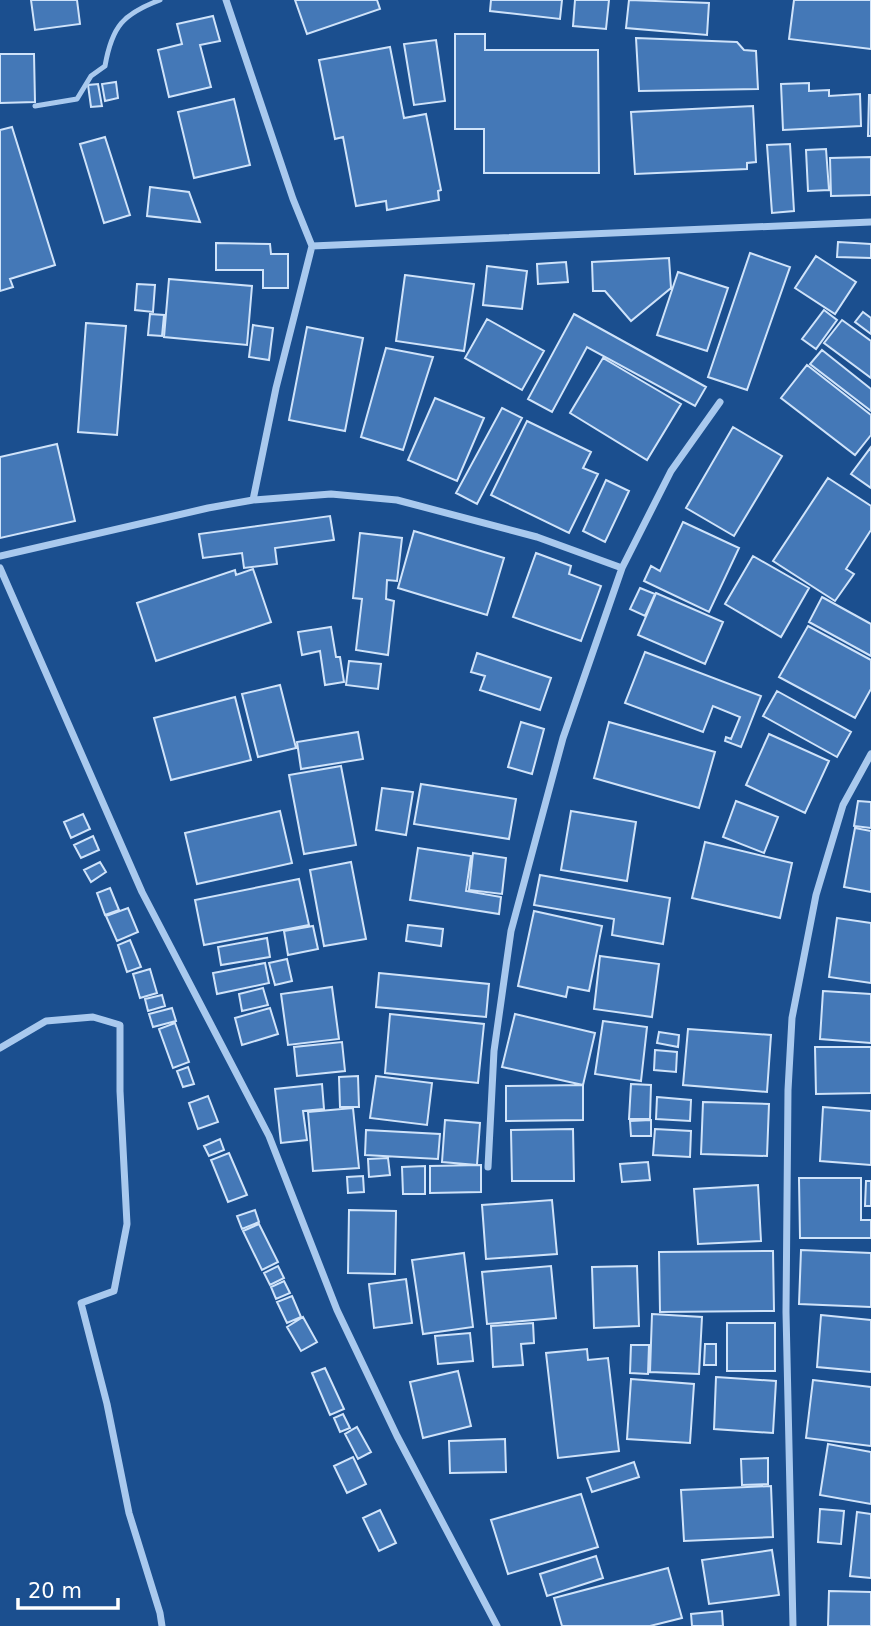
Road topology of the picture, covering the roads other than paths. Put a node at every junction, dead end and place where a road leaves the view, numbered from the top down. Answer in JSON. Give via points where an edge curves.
{"nodes":[{"id":1,"x":160,"y":0,"type":"edge"},
{"id":2,"x":226,"y":0,"type":"edge"},
{"id":3,"x":35,"y":106,"type":"dead end"},
{"id":4,"x":871,"y":222,"type":"edge"},
{"id":5,"x":312,"y":246,"type":"junction"},
{"id":6,"x":720,"y":402,"type":"dead end"},
{"id":7,"x":253,"y":500,"type":"junction"},
{"id":8,"x":0,"y":556,"type":"edge"},
{"id":9,"x":0,"y":568,"type":"edge"},
{"id":10,"x":622,"y":568,"type":"junction"},
{"id":11,"x":871,"y":754,"type":"edge"},
{"id":12,"x":0,"y":1048,"type":"edge"},
{"id":13,"x":488,"y":1167,"type":"dead end"},
{"id":14,"x":162,"y":1626,"type":"edge"},
{"id":15,"x":497,"y":1626,"type":"edge"},
{"id":16,"x":793,"y":1626,"type":"edge"}],
"edges":[{"from":1,"to":3,"type":"lane","via":[[125,17],[108,45],[104,66],[91,76],[77,99]]},
{"from":2,"to":5,"type":"street"},
{"from":4,"to":5,"type":"street"},
{"from":5,"to":7,"type":"street"},
{"from":6,"to":10,"type":"street","via":[[671,471]]},
{"from":7,"to":8,"type":"street"},
{"from":7,"to":10,"type":"street","via":[[331,494],[397,500],[537,537]]},
{"from":9,"to":15,"type":"street","via":[[142,892],[269,1136],[337,1310]]},
{"from":10,"to":13,"type":"street","via":[[563,738],[511,931],[494,1051]]},
{"from":11,"to":16,"type":"street","via":[[839,818],[816,895],[792,1018],[786,1312]]},
{"from":12,"to":14,"type":"street","via":[[46,1021],[93,1017],[120,1025],[127,1224],[114,1291],[81,1303],[129,1513]]}]}
